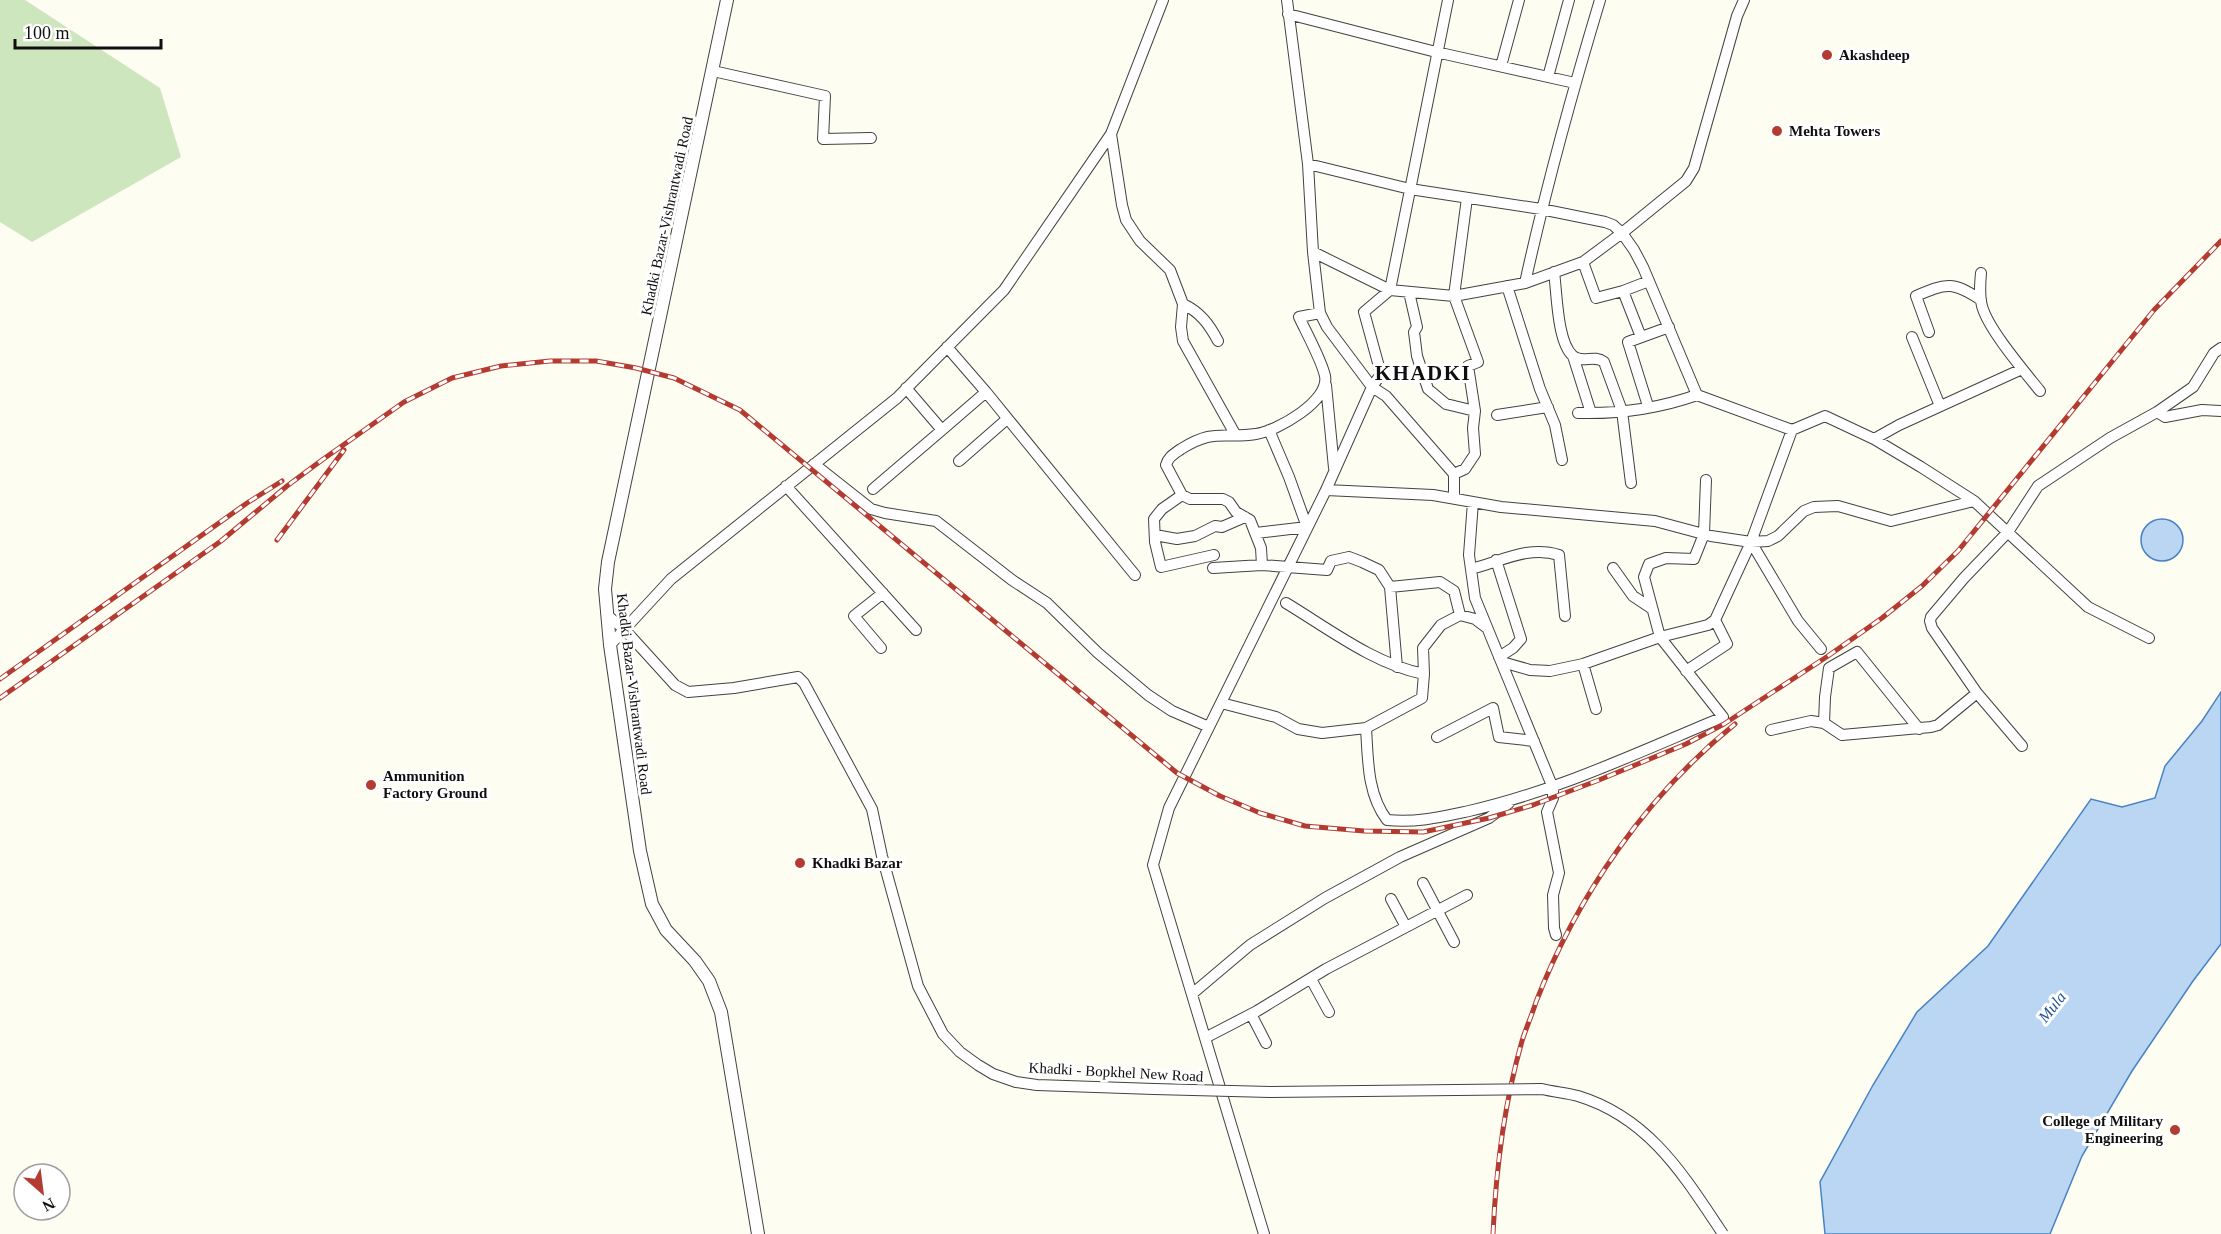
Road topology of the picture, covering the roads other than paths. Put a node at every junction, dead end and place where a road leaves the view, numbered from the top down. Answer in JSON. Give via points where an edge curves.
{"nodes":[{"id":1,"x":727,"y":0,"type":"edge"},
{"id":2,"x":1163,"y":0,"type":"edge"},
{"id":3,"x":1287,"y":0,"type":"edge"},
{"id":4,"x":1448,"y":0,"type":"edge"},
{"id":5,"x":1519,"y":0,"type":"edge"},
{"id":6,"x":1569,"y":0,"type":"edge"},
{"id":7,"x":1600,"y":0,"type":"edge"},
{"id":8,"x":1744,"y":0,"type":"edge"},
{"id":9,"x":1288,"y":14,"type":"junction"},
{"id":10,"x":1436,"y":52,"type":"junction"},
{"id":11,"x":1501,"y":66,"type":"junction"},
{"id":12,"x":713,"y":71,"type":"junction"},
{"id":13,"x":1548,"y":77,"type":"junction"},
{"id":14,"x":1575,"y":83,"type":"junction"},
{"id":15,"x":1111,"y":134,"type":"junction"},
{"id":16,"x":871,"y":138,"type":"dead end"},
{"id":17,"x":1308,"y":165,"type":"junction"},
{"id":18,"x":1410,"y":189,"type":"junction"},
{"id":19,"x":1467,"y":198,"type":"junction"},
{"id":20,"x":1541,"y":209,"type":"junction"},
{"id":21,"x":1622,"y":233,"type":"junction"},
{"id":22,"x":1312,"y":252,"type":"junction"},
{"id":23,"x":1582,"y":262,"type":"junction"},
{"id":24,"x":1554,"y":272,"type":"junction"},
{"id":25,"x":1981,"y":273,"type":"dead end"},
{"id":26,"x":1649,"y":281,"type":"junction"},
{"id":27,"x":1525,"y":283,"type":"junction"},
{"id":28,"x":1507,"y":286,"type":"junction"},
{"id":29,"x":1390,"y":290,"type":"junction"},
{"id":30,"x":1623,"y":291,"type":"junction"},
{"id":31,"x":1409,"y":292,"type":"junction"},
{"id":32,"x":1454,"y":296,"type":"junction"},
{"id":33,"x":1981,"y":300,"type":"junction"},
{"id":34,"x":1183,"y":304,"type":"junction"},
{"id":35,"x":1320,"y":313,"type":"junction"},
{"id":36,"x":1669,"y":327,"type":"junction"},
{"id":37,"x":1929,"y":332,"type":"dead end"},
{"id":38,"x":1912,"y":337,"type":"dead end"},
{"id":39,"x":1641,"y":338,"type":"junction"},
{"id":40,"x":1218,"y":341,"type":"dead end"},
{"id":41,"x":947,"y":347,"type":"junction"},
{"id":42,"x":2221,"y":348,"type":"edge"},
{"id":43,"x":1573,"y":356,"type":"junction"},
{"id":44,"x":2022,"y":369,"type":"junction"},
{"id":45,"x":1325,"y":382,"type":"junction"},
{"id":46,"x":1372,"y":387,"type":"junction"},
{"id":47,"x":906,"y":388,"type":"junction"},
{"id":48,"x":2040,"y":390,"type":"dead end"},
{"id":49,"x":986,"y":392,"type":"junction"},
{"id":50,"x":1697,"y":395,"type":"junction"},
{"id":51,"x":1648,"y":406,"type":"junction"},
{"id":52,"x":1940,"y":406,"type":"junction"},
{"id":53,"x":1548,"y":407,"type":"junction"},
{"id":54,"x":1476,"y":411,"type":"junction"},
{"id":55,"x":1622,"y":411,"type":"junction"},
{"id":56,"x":2221,"y":411,"type":"edge"},
{"id":57,"x":2157,"y":412,"type":"junction"},
{"id":58,"x":1578,"y":413,"type":"dead end"},
{"id":59,"x":1591,"y":413,"type":"junction"},
{"id":60,"x":1497,"y":415,"type":"dead end"},
{"id":61,"x":1007,"y":419,"type":"junction"},
{"id":62,"x":942,"y":430,"type":"junction"},
{"id":63,"x":1269,"y":430,"type":"junction"},
{"id":64,"x":1792,"y":430,"type":"junction"},
{"id":65,"x":1235,"y":434,"type":"junction"},
{"id":66,"x":1874,"y":439,"type":"junction"},
{"id":67,"x":1562,"y":460,"type":"dead end"},
{"id":68,"x":959,"y":461,"type":"dead end"},
{"id":69,"x":814,"y":464,"type":"junction"},
{"id":70,"x":1334,"y":470,"type":"junction"},
{"id":71,"x":1454,"y":474,"type":"junction"},
{"id":72,"x":1706,"y":480,"type":"dead end"},
{"id":73,"x":1631,"y":483,"type":"dead end"},
{"id":74,"x":786,"y":486,"type":"junction"},
{"id":75,"x":873,"y":489,"type":"dead end"},
{"id":76,"x":1326,"y":490,"type":"junction"},
{"id":77,"x":1182,"y":495,"type":"junction"},
{"id":78,"x":1454,"y":498,"type":"junction"},
{"id":79,"x":1974,"y":501,"type":"junction"},
{"id":80,"x":1473,"y":502,"type":"junction"},
{"id":81,"x":1245,"y":517,"type":"junction"},
{"id":82,"x":1307,"y":528,"type":"junction"},
{"id":83,"x":1256,"y":532,"type":"junction"},
{"id":84,"x":2008,"y":532,"type":"junction"},
{"id":85,"x":1704,"y":534,"type":"junction"},
{"id":86,"x":1155,"y":535,"type":"junction"},
{"id":87,"x":1751,"y":542,"type":"junction"},
{"id":88,"x":1214,"y":555,"type":"dead end"},
{"id":89,"x":1496,"y":560,"type":"junction"},
{"id":90,"x":1262,"y":565,"type":"junction"},
{"id":91,"x":1213,"y":568,"type":"dead end"},
{"id":92,"x":1287,"y":568,"type":"junction"},
{"id":93,"x":1613,"y":568,"type":"dead end"},
{"id":94,"x":1471,"y":569,"type":"junction"},
{"id":95,"x":1135,"y":575,"type":"dead end"},
{"id":96,"x":1390,"y":587,"type":"junction"},
{"id":97,"x":883,"y":592,"type":"junction"},
{"id":98,"x":1286,"y":603,"type":"dead end"},
{"id":99,"x":1652,"y":608,"type":"junction"},
{"id":100,"x":607,"y":615,"type":"junction"},
{"id":101,"x":1460,"y":615,"type":"junction"},
{"id":102,"x":1565,"y":616,"type":"dead end"},
{"id":103,"x":1715,"y":620,"type":"junction"},
{"id":104,"x":1487,"y":628,"type":"junction"},
{"id":105,"x":625,"y":630,"type":"junction"},
{"id":106,"x":916,"y":630,"type":"dead end"},
{"id":107,"x":1660,"y":637,"type":"junction"},
{"id":108,"x":2149,"y":638,"type":"dead end"},
{"id":109,"x":610,"y":645,"type":"junction"},
{"id":110,"x":881,"y":648,"type":"dead end"},
{"id":111,"x":1821,"y":649,"type":"dead end"},
{"id":112,"x":1501,"y":660,"type":"junction"},
{"id":113,"x":1583,"y":664,"type":"junction"},
{"id":114,"x":1397,"y":667,"type":"junction"},
{"id":115,"x":1686,"y":670,"type":"junction"},
{"id":116,"x":1424,"y":674,"type":"junction"},
{"id":117,"x":1977,"y":693,"type":"junction"},
{"id":118,"x":1221,"y":702,"type":"junction"},
{"id":119,"x":1596,"y":709,"type":"dead end"},
{"id":120,"x":1824,"y":723,"type":"junction"},
{"id":121,"x":1209,"y":727,"type":"junction"},
{"id":122,"x":1366,"y":728,"type":"junction"},
{"id":123,"x":1919,"y":729,"type":"junction"},
{"id":124,"x":1771,"y":730,"type":"dead end"},
{"id":125,"x":1437,"y":737,"type":"dead end"},
{"id":126,"x":1534,"y":741,"type":"junction"},
{"id":127,"x":2022,"y":746,"type":"dead end"},
{"id":128,"x":1553,"y":788,"type":"junction"},
{"id":129,"x":1514,"y":799,"type":"junction"},
{"id":130,"x":1423,"y":882,"type":"dead end"},
{"id":131,"x":1467,"y":895,"type":"dead end"},
{"id":132,"x":1391,"y":900,"type":"dead end"},
{"id":133,"x":1438,"y":911,"type":"junction"},
{"id":134,"x":1406,"y":927,"type":"junction"},
{"id":135,"x":1556,"y":935,"type":"dead end"},
{"id":136,"x":1454,"y":942,"type":"dead end"},
{"id":137,"x":1311,"y":979,"type":"junction"},
{"id":138,"x":1192,"y":994,"type":"junction"},
{"id":139,"x":1329,"y":1012,"type":"dead end"},
{"id":140,"x":1251,"y":1014,"type":"junction"},
{"id":141,"x":1205,"y":1038,"type":"junction"},
{"id":142,"x":1266,"y":1043,"type":"dead end"},
{"id":143,"x":758,"y":1234,"type":"edge"},
{"id":144,"x":1264,"y":1234,"type":"edge"},
{"id":145,"x":1723,"y":1234,"type":"edge"}],
"edges":[{"from":1,"to":12,"type":"street","name":"Khadki Bazar-Vishrantwadi Road"},
{"from":2,"to":15,"type":"street"},
{"from":3,"to":9,"type":"street"},
{"from":4,"to":10,"type":"street"},
{"from":5,"to":11,"type":"street"},
{"from":6,"to":13,"type":"street"},
{"from":7,"to":14,"type":"street"},
{"from":8,"to":21,"type":"street","via":[[1694,168],[1686,181]]},
{"from":9,"to":10,"type":"street"},
{"from":9,"to":17,"type":"street"},
{"from":10,"to":11,"type":"street"},
{"from":10,"to":18,"type":"street"},
{"from":11,"to":13,"type":"street"},
{"from":12,"to":16,"type":"street","via":[[825,96],[823,139]]},
{"from":12,"to":100,"type":"street","name":"Khadki Bazar-Vishrantwadi Road","via":[[608,562]]},
{"from":13,"to":14,"type":"street"},
{"from":14,"to":20,"type":"street"},
{"from":15,"to":34,"type":"street","via":[[1126,220],[1140,241],[1170,270]]},
{"from":15,"to":41,"type":"street","via":[[1004,290]]},
{"from":17,"to":18,"type":"street"},
{"from":17,"to":22,"type":"street"},
{"from":18,"to":19,"type":"street"},
{"from":18,"to":29,"type":"street"},
{"from":19,"to":20,"type":"street"},
{"from":19,"to":32,"type":"street"},
{"from":20,"to":21,"type":"street","via":[[1605,222]]},
{"from":20,"to":27,"type":"street"},
{"from":21,"to":23,"type":"street"},
{"from":21,"to":26,"type":"street"},
{"from":22,"to":29,"type":"street"},
{"from":22,"to":35,"type":"street"},
{"from":23,"to":24,"type":"street"},
{"from":23,"to":30,"type":"street","via":[[1596,298]]},
{"from":24,"to":27,"type":"street"},
{"from":24,"to":43,"type":"street","via":[[1562,335]]},
{"from":25,"to":33,"type":"street"},
{"from":26,"to":30,"type":"street"},
{"from":26,"to":36,"type":"street"},
{"from":27,"to":28,"type":"street"},
{"from":28,"to":32,"type":"street"},
{"from":28,"to":53,"type":"street"},
{"from":29,"to":31,"type":"street"},
{"from":29,"to":46,"type":"street","via":[[1364,312],[1382,374]]},
{"from":30,"to":39,"type":"street"},
{"from":31,"to":32,"type":"street"},
{"from":31,"to":54,"type":"street","via":[[1417,327],[1417,356],[1428,389],[1446,404]]},
{"from":32,"to":54,"type":"street","via":[[1478,362],[1468,366]]},
{"from":33,"to":37,"type":"street","via":[[1962,287],[1951,285],[1916,296]]},
{"from":33,"to":44,"type":"street","via":[[1987,319]]},
{"from":34,"to":40,"type":"street","via":[[1206,321]]},
{"from":34,"to":65,"type":"street","via":[[1183,341]]},
{"from":35,"to":45,"type":"street","via":[[1299,317]]},
{"from":35,"to":46,"type":"street"},
{"from":36,"to":39,"type":"street"},
{"from":36,"to":50,"type":"street"},
{"from":38,"to":52,"type":"street"},
{"from":39,"to":51,"type":"street","via":[[1628,342]]},
{"from":41,"to":47,"type":"street"},
{"from":41,"to":49,"type":"street"},
{"from":42,"to":57,"type":"street","via":[[2193,387]]},
{"from":43,"to":55,"type":"street","via":[[1581,360],[1595,357],[1604,362]]},
{"from":43,"to":59,"type":"street"},
{"from":44,"to":48,"type":"street"},
{"from":44,"to":52,"type":"street"},
{"from":45,"to":63,"type":"street","via":[[1318,399]]},
{"from":45,"to":70,"type":"street"},
{"from":46,"to":70,"type":"street"},
{"from":46,"to":71,"type":"street","via":[[1386,396]]},
{"from":47,"to":62,"type":"street"},
{"from":47,"to":69,"type":"street"},
{"from":49,"to":61,"type":"street"},
{"from":49,"to":62,"type":"street"},
{"from":50,"to":51,"type":"street"},
{"from":50,"to":64,"type":"street"},
{"from":51,"to":55,"type":"street"},
{"from":52,"to":66,"type":"street"},
{"from":53,"to":60,"type":"street"},
{"from":53,"to":67,"type":"street"},
{"from":54,"to":71,"type":"street","via":[[1475,454],[1465,470]]},
{"from":55,"to":59,"type":"street"},
{"from":55,"to":73,"type":"street"},
{"from":56,"to":57,"type":"street","via":[[2202,410],[2165,417]]},
{"from":57,"to":84,"type":"street","via":[[2038,486]]},
{"from":58,"to":59,"type":"street"},
{"from":61,"to":68,"type":"street"},
{"from":61,"to":95,"type":"street"},
{"from":62,"to":75,"type":"street"},
{"from":63,"to":65,"type":"street"},
{"from":63,"to":82,"type":"street"},
{"from":64,"to":66,"type":"street","via":[[1825,416]]},
{"from":64,"to":87,"type":"street"},
{"from":65,"to":77,"type":"street","via":[[1212,434],[1167,459],[1167,470]]},
{"from":66,"to":79,"type":"street"},
{"from":69,"to":74,"type":"street"},
{"from":69,"to":121,"type":"street","via":[[872,509],[936,522],[1047,603],[1148,695],[1172,711]]},
{"from":70,"to":76,"type":"street"},
{"from":71,"to":78,"type":"street"},
{"from":72,"to":85,"type":"street"},
{"from":74,"to":97,"type":"street"},
{"from":74,"to":105,"type":"street","via":[[671,579]]},
{"from":76,"to":78,"type":"street"},
{"from":76,"to":82,"type":"street"},
{"from":77,"to":81,"type":"street","via":[[1190,499],[1223,498]]},
{"from":77,"to":86,"type":"street","via":[[1154,519]]},
{"from":78,"to":80,"type":"street"},
{"from":79,"to":84,"type":"street"},
{"from":79,"to":87,"type":"street","via":[[1891,521],[1838,506],[1814,507],[1804,511],[1778,536]]},
{"from":80,"to":85,"type":"street","via":[[1655,521]]},
{"from":80,"to":94,"type":"street"},
{"from":81,"to":83,"type":"street"},
{"from":81,"to":86,"type":"street","via":[[1196,536],[1177,539]]},
{"from":82,"to":83,"type":"street"},
{"from":82,"to":92,"type":"street"},
{"from":83,"to":90,"type":"street"},
{"from":84,"to":108,"type":"street","via":[[2088,607]]},
{"from":84,"to":117,"type":"street","via":[[1930,621]]},
{"from":85,"to":87,"type":"street"},
{"from":85,"to":99,"type":"street","via":[[1694,559],[1666,558],[1649,564],[1644,577]]},
{"from":86,"to":88,"type":"street","via":[[1161,567]]},
{"from":87,"to":103,"type":"street"},
{"from":87,"to":111,"type":"street","via":[[1798,621]]},
{"from":89,"to":94,"type":"street"},
{"from":89,"to":102,"type":"street","via":[[1545,550],[1558,555]]},
{"from":89,"to":112,"type":"street","via":[[1521,639]]},
{"from":90,"to":91,"type":"street"},
{"from":90,"to":92,"type":"street"},
{"from":92,"to":96,"type":"street","via":[[1327,570],[1331,561],[1349,556],[1379,570]]},
{"from":92,"to":118,"type":"street"},
{"from":93,"to":99,"type":"street","via":[[1633,596]]},
{"from":94,"to":104,"type":"street","via":[[1475,598]]},
{"from":96,"to":101,"type":"street","via":[[1440,582],[1454,591]]},
{"from":96,"to":114,"type":"street"},
{"from":97,"to":106,"type":"street"},
{"from":97,"to":110,"type":"street","via":[[854,616]]},
{"from":98,"to":114,"type":"street"},
{"from":99,"to":107,"type":"street"},
{"from":100,"to":105,"type":"street"},
{"from":100,"to":109,"type":"street","name":"Khadki Bazar-Vishrantwadi Road"},
{"from":101,"to":104,"type":"street"},
{"from":101,"to":116,"type":"street","via":[[1441,625],[1423,648]]},
{"from":103,"to":107,"type":"street"},
{"from":103,"to":115,"type":"street","via":[[1727,644]]},
{"from":104,"to":112,"type":"street"},
{"from":105,"to":109,"type":"street"},
{"from":105,"to":145,"type":"street","name":"Khadki - Bopkhel New Road","bridge":true,"via":[[675,685],[687,692],[798,677],[804,683],[872,809],[918,986],[943,1034],[960,1052],[993,1074],[1037,1085],[1270,1092],[1542,1089],[1578,1096],[1620,1114],[1641,1129],[1666,1153]]},
{"from":107,"to":113,"type":"street"},
{"from":107,"to":115,"type":"street"},
{"from":109,"to":143,"type":"street","name":"Khadki Bazar-Vishrantwadi Road","via":[[640,851],[652,904],[666,930],[709,981],[721,1012]]},
{"from":112,"to":113,"type":"street","via":[[1530,670],[1550,671]]},
{"from":112,"to":126,"type":"street"},
{"from":113,"to":119,"type":"street"},
{"from":114,"to":116,"type":"street"},
{"from":115,"to":128,"type":"street","via":[[1723,717]]},
{"from":116,"to":122,"type":"street","via":[[1422,698]]},
{"from":117,"to":123,"type":"street","via":[[1938,725]]},
{"from":117,"to":127,"type":"street"},
{"from":118,"to":121,"type":"street"},
{"from":118,"to":122,"type":"street","via":[[1314,732]]},
{"from":120,"to":123,"type":"street","via":[[1842,735]]},
{"from":120,"to":123,"type":"street","via":[[1828,668],[1857,652]]},
{"from":120,"to":124,"type":"street"},
{"from":121,"to":138,"type":"street","via":[[1170,808],[1153,865]]},
{"from":122,"to":129,"type":"street","via":[[1372,786],[1387,819],[1423,821]]},
{"from":125,"to":126,"type":"street","via":[[1493,708],[1499,736]]},
{"from":126,"to":128,"type":"street"},
{"from":128,"to":129,"type":"street"},
{"from":128,"to":135,"type":"street","via":[[1547,812],[1559,873],[1553,895]]},
{"from":129,"to":138,"type":"street","via":[[1489,818],[1400,857],[1325,898],[1250,945]]},
{"from":130,"to":133,"type":"street"},
{"from":131,"to":133,"type":"street"},
{"from":132,"to":134,"type":"street"},
{"from":133,"to":134,"type":"street"},
{"from":133,"to":136,"type":"street"},
{"from":134,"to":137,"type":"street"},
{"from":137,"to":139,"type":"street"},
{"from":137,"to":140,"type":"street"},
{"from":138,"to":141,"type":"street"},
{"from":140,"to":141,"type":"street"},
{"from":140,"to":142,"type":"street"},
{"from":141,"to":144,"type":"street"}]}
